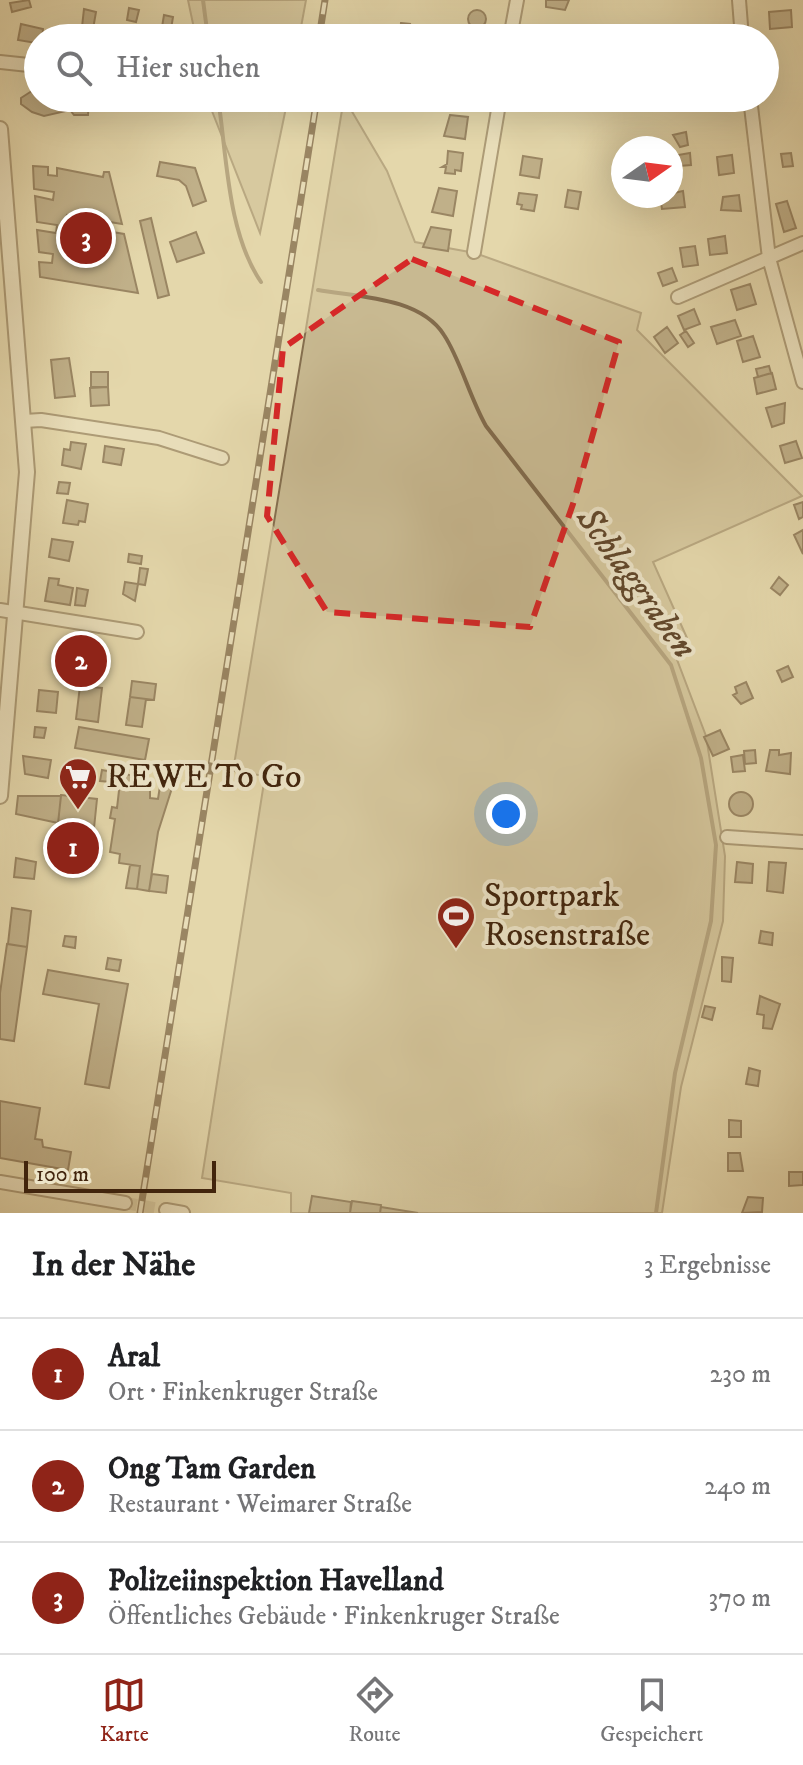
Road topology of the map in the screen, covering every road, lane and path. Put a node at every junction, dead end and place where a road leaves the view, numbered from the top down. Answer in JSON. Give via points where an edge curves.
{"nodes":[{"id":1,"x":517,"y":0,"type":"edge"},
{"id":2,"x":739,"y":0,"type":"edge"},
{"id":3,"x":513,"y":24,"type":"edge"},
{"id":4,"x":741,"y":24,"type":"edge"},
{"id":5,"x":0,"y":62,"type":"edge"},
{"id":6,"x":24,"y":65,"type":"edge"},
{"id":7,"x":498,"y":112,"type":"edge"},
{"id":8,"x":752,"y":112,"type":"edge"},
{"id":9,"x":0,"y":129,"type":"edge"},
{"id":10,"x":803,"y":243,"type":"edge"},
{"id":11,"x":474,"y":252,"type":"dead end"},
{"id":12,"x":769,"y":258,"type":"junction"},
{"id":13,"x":678,"y":297,"type":"dead end"},
{"id":14,"x":803,"y":382,"type":"edge"},
{"id":15,"x":24,"y":421,"type":"junction"},
{"id":16,"x":222,"y":458,"type":"dead end"},
{"id":17,"x":0,"y":610,"type":"edge"},
{"id":18,"x":17,"y":613,"type":"junction"},
{"id":19,"x":137,"y":632,"type":"dead end"},
{"id":20,"x":0,"y":796,"type":"edge"},
{"id":21,"x":727,"y":837,"type":"dead end"},
{"id":22,"x":803,"y":842,"type":"edge"},
{"id":23,"x":0,"y":1182,"type":"edge"},
{"id":24,"x":125,"y":1203,"type":"tunnel mouth"},
{"id":25,"x":166,"y":1210,"type":"dead end"},
{"id":26,"x":183,"y":1213,"type":"edge"}],
"edges":[{"from":1,"to":3,"type":"street"},
{"from":2,"to":4,"type":"street"},
{"from":5,"to":6,"type":"street"},
{"from":7,"to":11,"type":"street"},
{"from":8,"to":12,"type":"street"},
{"from":9,"to":15,"type":"street"},
{"from":10,"to":12,"type":"street"},
{"from":12,"to":13,"type":"street"},
{"from":12,"to":14,"type":"street"},
{"from":15,"to":16,"type":"street","via":[[159,438]]},
{"from":15,"to":18,"type":"street","via":[[26,503]]},
{"from":17,"to":18,"type":"street"},
{"from":18,"to":19,"type":"street"},
{"from":18,"to":20,"type":"street"},
{"from":21,"to":22,"type":"street"},
{"from":23,"to":24,"type":"street"},
{"from":25,"to":26,"type":"street"}]}
